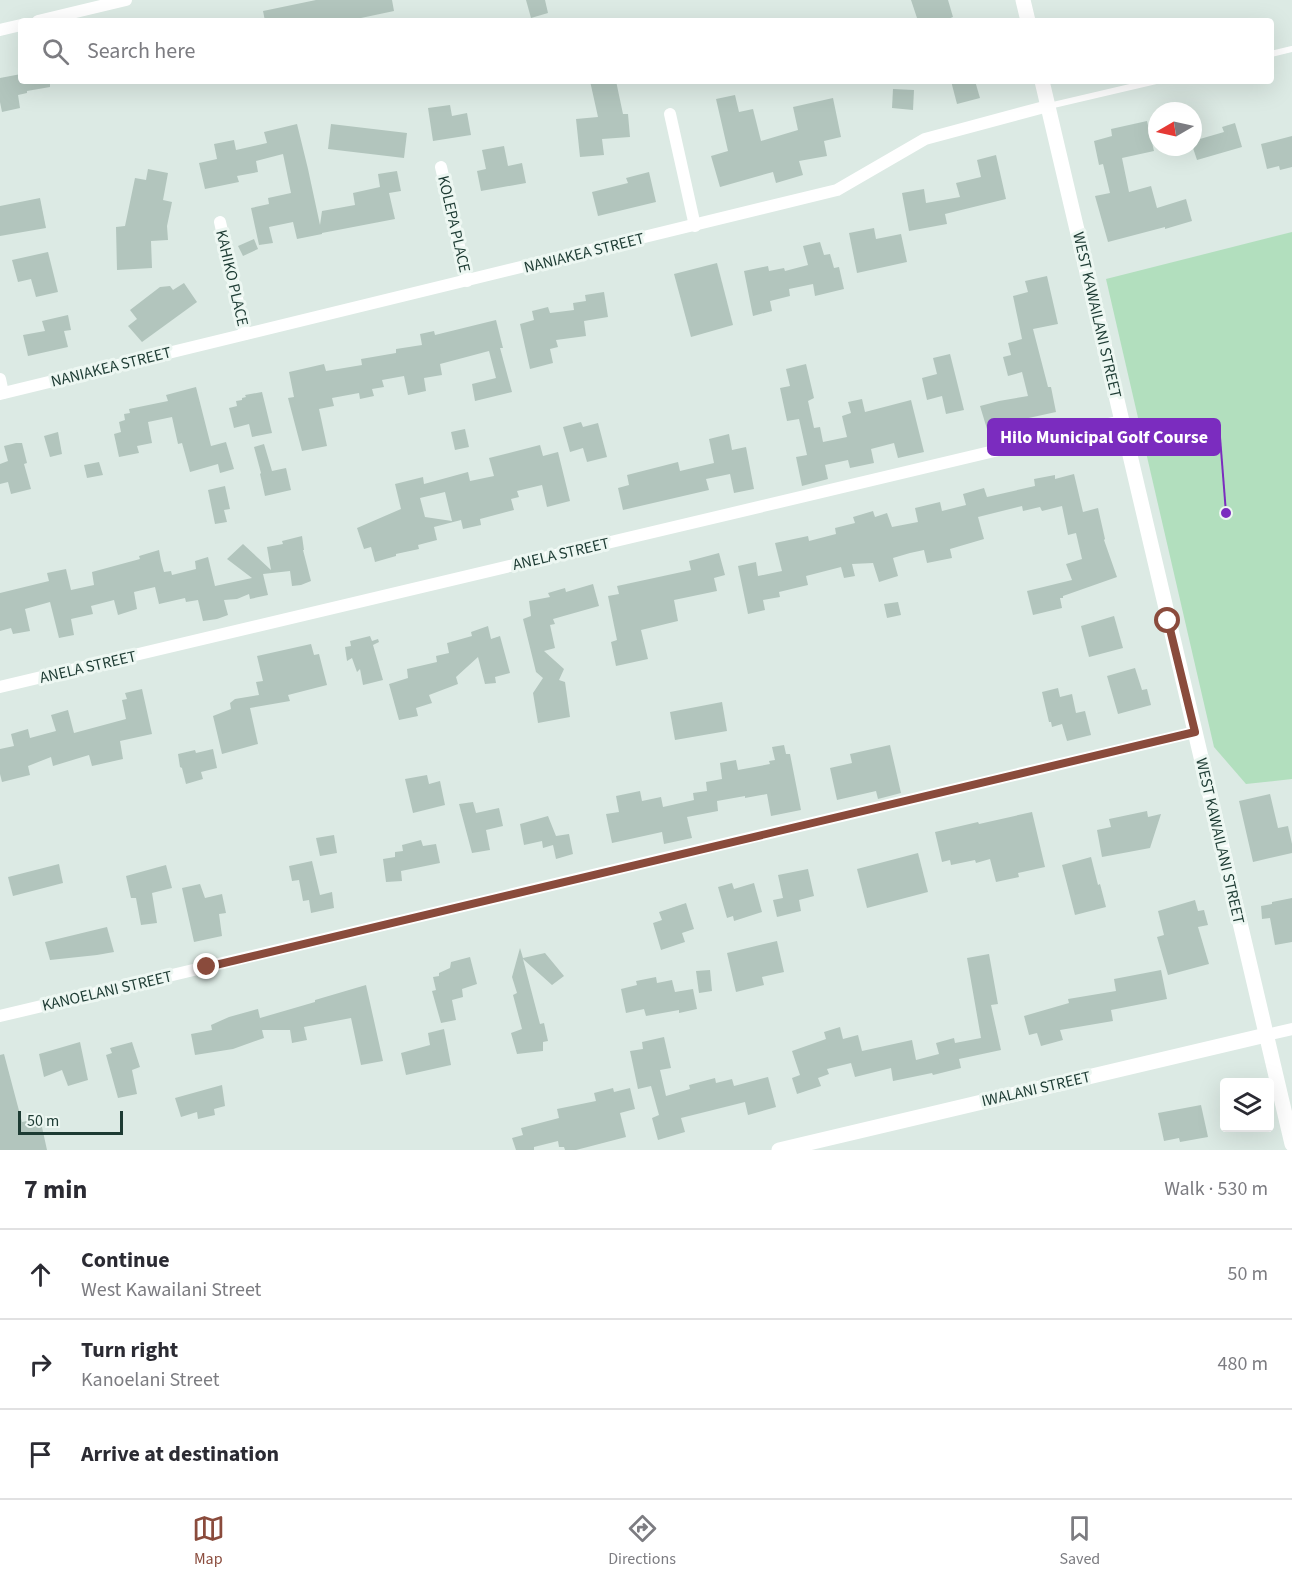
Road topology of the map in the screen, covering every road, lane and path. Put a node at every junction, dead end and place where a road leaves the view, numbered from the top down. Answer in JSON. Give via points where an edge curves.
{"nodes":[{"id":1,"x":126,"y":0,"type":"edge"},
{"id":2,"x":1023,"y":0,"type":"edge"},
{"id":3,"x":51,"y":18,"type":"edge"},
{"id":4,"x":1027,"y":18,"type":"edge"},
{"id":5,"x":18,"y":26,"type":"edge"},
{"id":6,"x":0,"y":30,"type":"edge"},
{"id":7,"x":1292,"y":49,"type":"edge"},
{"id":8,"x":1274,"y":53,"type":"edge"},
{"id":9,"x":1043,"y":84,"type":"edge"},
{"id":10,"x":1143,"y":84,"type":"edge"},
{"id":11,"x":1048,"y":106,"type":"junction"},
{"id":12,"x":670,"y":114,"type":"dead end"},
{"id":13,"x":441,"y":167,"type":"dead end"},
{"id":14,"x":220,"y":222,"type":"dead end"},
{"id":15,"x":695,"y":226,"type":"junction"},
{"id":16,"x":467,"y":281,"type":"junction"},
{"id":17,"x":245,"y":334,"type":"junction"},
{"id":18,"x":0,"y":379,"type":"edge"},
{"id":19,"x":2,"y":393,"type":"edge"},
{"id":20,"x":1121,"y":422,"type":"junction"},
{"id":21,"x":0,"y":687,"type":"edge"},
{"id":22,"x":1195,"y":732,"type":"junction"},
{"id":23,"x":0,"y":1016,"type":"edge"},
{"id":24,"x":1292,"y":1029,"type":"edge"},
{"id":25,"x":1266,"y":1035,"type":"junction"},
{"id":26,"x":1292,"y":1144,"type":"edge"},
{"id":27,"x":779,"y":1150,"type":"edge"}],
"edges":[{"from":1,"to":3,"type":"street"},
{"from":2,"to":4,"type":"street"},
{"from":5,"to":6,"type":"street"},
{"from":7,"to":8,"type":"lane"},
{"from":9,"to":11,"type":"street","name":"WEST KAWAILANI STREET"},
{"from":10,"to":11,"type":"lane","name":"NANIAKEA STREET"},
{"from":11,"to":15,"type":"street","name":"NANIAKEA STREET","via":[[925,139],[837,190]]},
{"from":11,"to":20,"type":"street","name":"WEST KAWAILANI STREET"},
{"from":12,"to":15,"type":"street"},
{"from":13,"to":16,"type":"street","name":"KOLEPA PLACE"},
{"from":14,"to":17,"type":"street","name":"KAHIKO PLACE"},
{"from":15,"to":16,"type":"street","name":"NANIAKEA STREET"},
{"from":16,"to":17,"type":"street","name":"NANIAKEA STREET"},
{"from":17,"to":19,"type":"street","name":"NANIAKEA STREET"},
{"from":18,"to":19,"type":"street"},
{"from":20,"to":21,"type":"street","name":"ANELA STREET"},
{"from":20,"to":22,"type":"street","name":"WEST KAWAILANI STREET"},
{"from":22,"to":23,"type":"street","name":"KANOELANI STREET"},
{"from":22,"to":25,"type":"street","name":"WEST KAWAILANI STREET"},
{"from":24,"to":25,"type":"street","name":"IWALANI STREET"},
{"from":25,"to":26,"type":"street","name":"WEST KAWAILANI STREET"},
{"from":25,"to":27,"type":"street","name":"IWALANI STREET"}]}
